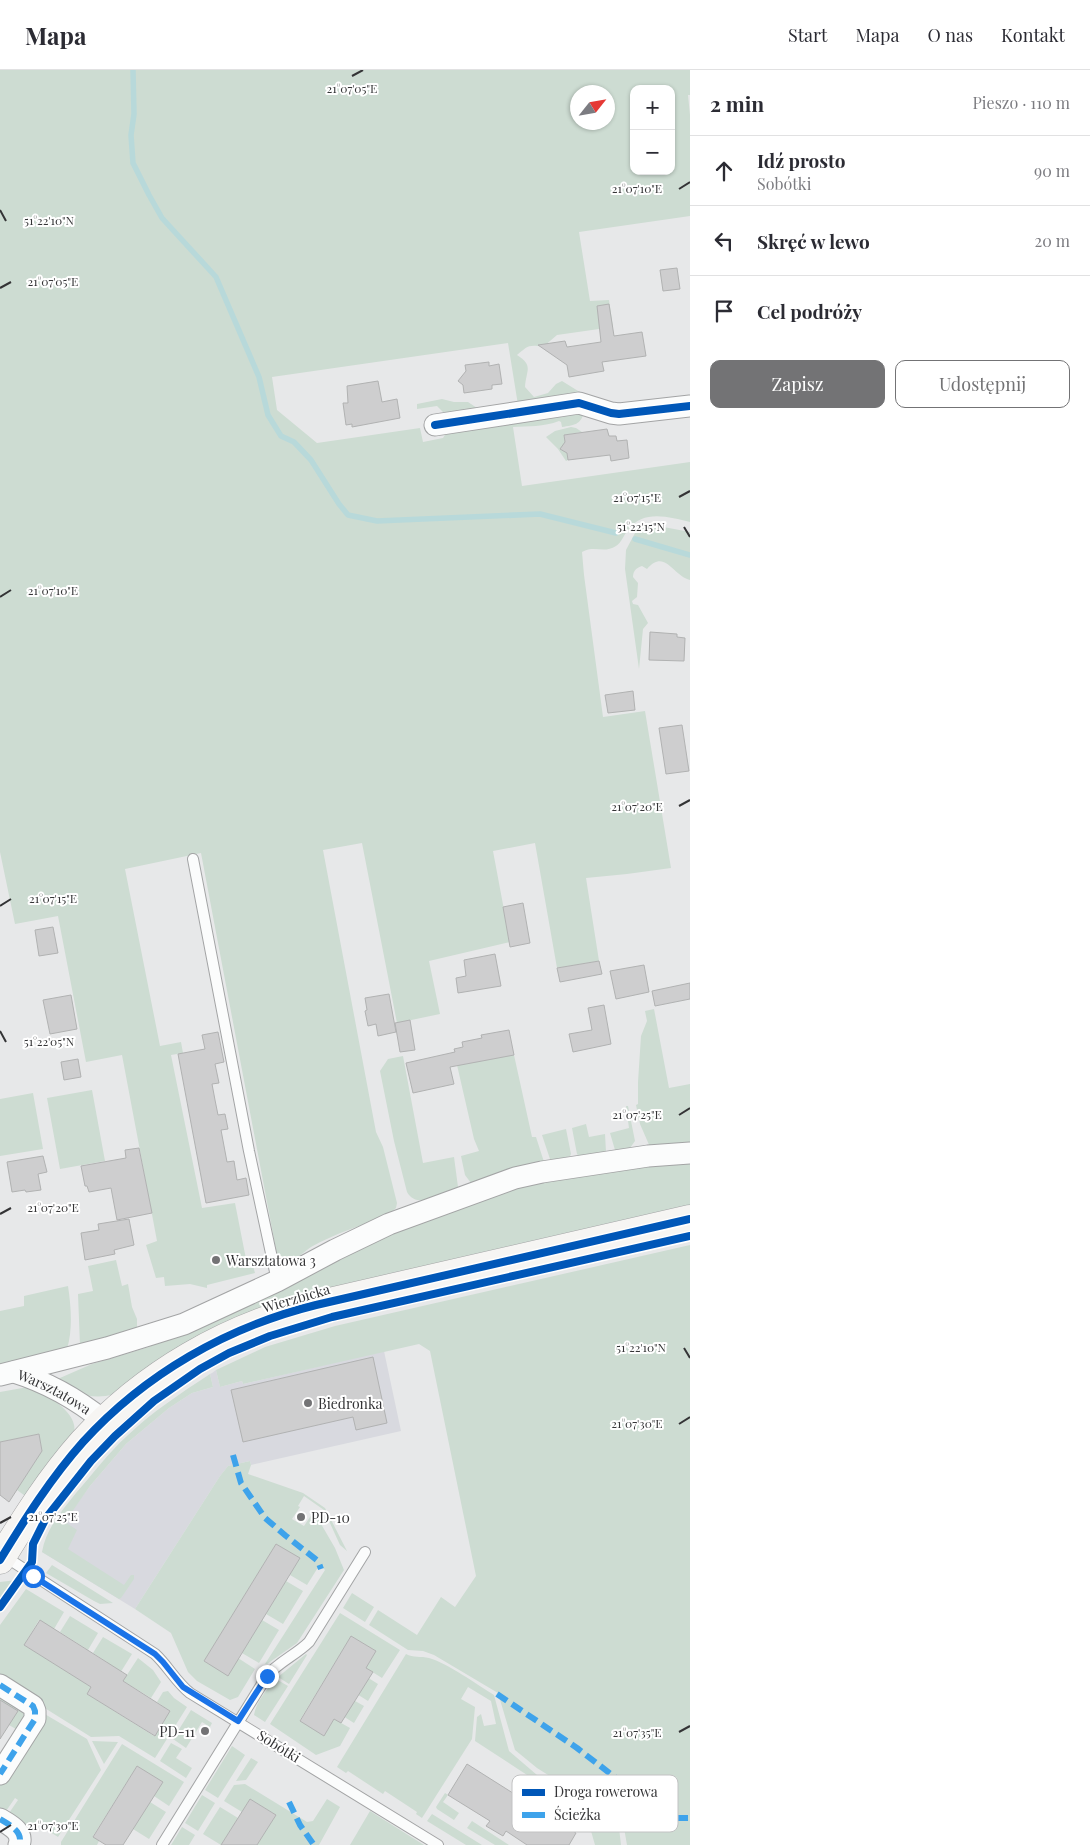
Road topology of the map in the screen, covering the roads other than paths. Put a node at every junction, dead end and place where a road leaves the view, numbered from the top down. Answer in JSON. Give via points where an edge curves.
{"nodes":[{"id":1,"x":690,"y":406,"type":"edge"},
{"id":2,"x":435,"y":425,"type":"dead end"},
{"id":3,"x":193,"y":859,"type":"dead end"},
{"id":4,"x":690,"y":1153,"type":"edge"},
{"id":5,"x":690,"y":1218,"type":"edge"},
{"id":6,"x":277,"y":1281,"type":"junction"},
{"id":7,"x":7,"y":1374,"type":"edge"},
{"id":8,"x":104,"y":1421,"type":"junction"},
{"id":9,"x":365,"y":1552,"type":"dead end"},
{"id":10,"x":2,"y":1558,"type":"edge"},
{"id":11,"x":0,"y":1686,"type":"edge"},
{"id":12,"x":238,"y":1721,"type":"junction"},
{"id":13,"x":0,"y":1774,"type":"edge"},
{"id":14,"x":0,"y":1819,"type":"edge"},
{"id":15,"x":19,"y":1845,"type":"edge"},
{"id":16,"x":162,"y":1845,"type":"edge"},
{"id":17,"x":438,"y":1845,"type":"edge"}],
"edges":[{"from":1,"to":2,"type":"street","via":[[619,414],[579,403]]},
{"from":3,"to":6,"type":"lane"},
{"from":4,"to":6,"type":"street","via":[[629,1159],[515,1178],[389,1224]]},
{"from":5,"to":8,"type":"street","name":"Wierzbicka","via":[[316,1304],[269,1318],[178,1363]]},
{"from":6,"to":7,"type":"street","via":[[170,1329]]},
{"from":7,"to":8,"type":"street","name":"Warsztatowa","via":[[47,1385]]},
{"from":8,"to":10,"type":"street","name":"Wierzbicka","via":[[47,1488]]},
{"from":9,"to":12,"type":"lane","via":[[309,1642],[269,1672]]},
{"from":10,"to":12,"type":"lane","name":"Sobótki","via":[[155,1654],[183,1687]]},
{"from":11,"to":13,"type":"street","via":[[33,1706],[35,1719]]},
{"from":12,"to":16,"type":"lane"},
{"from":12,"to":17,"type":"lane","name":"Sobótki"},
{"from":14,"to":15,"type":"street","via":[[17,1830],[21,1838]]}]}
